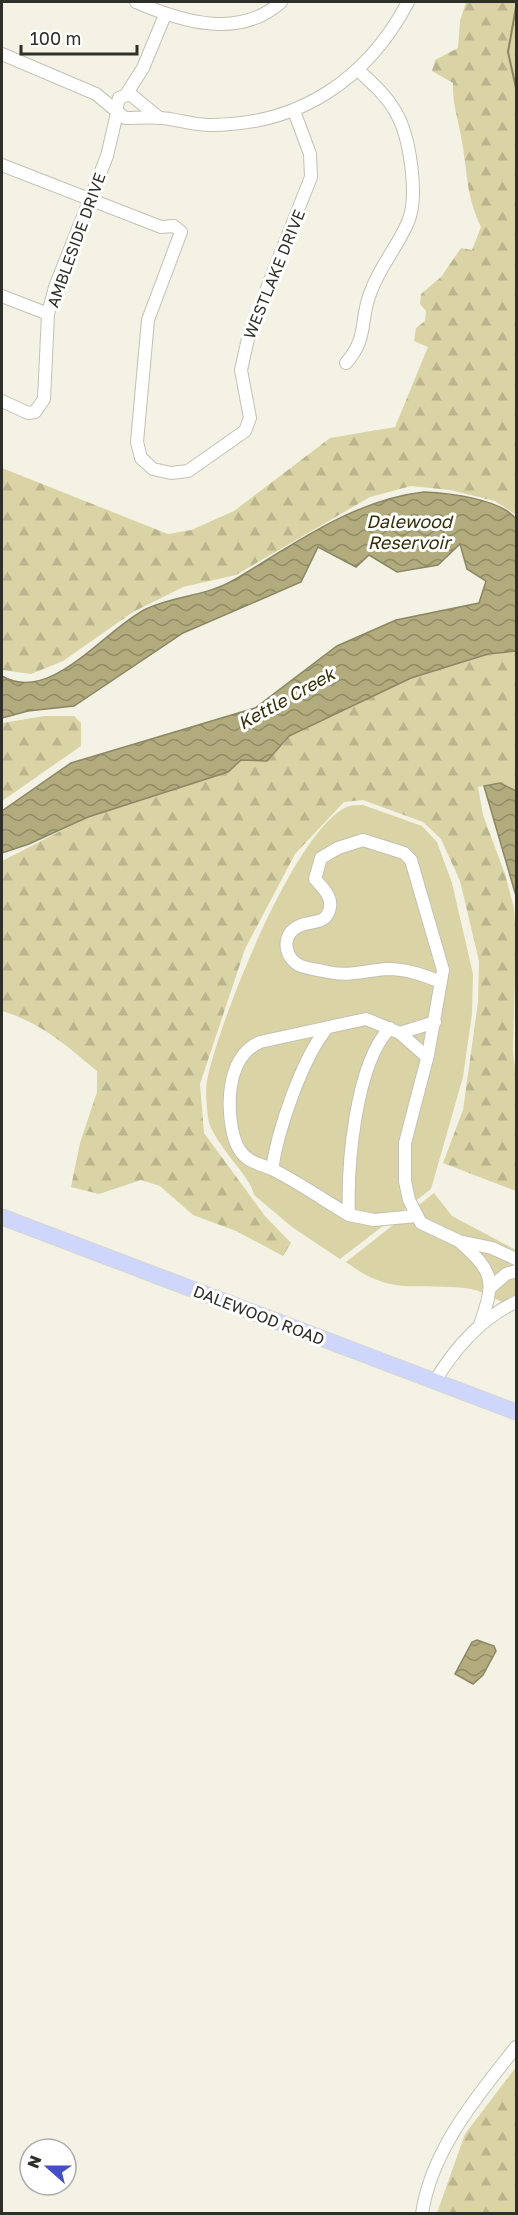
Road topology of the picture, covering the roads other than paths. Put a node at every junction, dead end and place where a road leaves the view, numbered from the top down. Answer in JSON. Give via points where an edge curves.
{"nodes":[{"id":1,"x":136,"y":2,"type":"edge"},
{"id":2,"x":280,"y":2,"type":"edge"},
{"id":3,"x":408,"y":2,"type":"edge"},
{"id":4,"x":165,"y":15,"type":"junction"},
{"id":5,"x":2,"y":54,"type":"edge"},
{"id":6,"x":358,"y":70,"type":"junction"},
{"id":7,"x":96,"y":94,"type":"junction"},
{"id":8,"x":132,"y":105,"type":"junction"},
{"id":9,"x":117,"y":111,"type":"junction"},
{"id":10,"x":294,"y":111,"type":"junction"},
{"id":11,"x":113,"y":138,"type":"junction"},
{"id":12,"x":2,"y":165,"type":"edge"},
{"id":13,"x":89,"y":201,"type":"junction"},
{"id":14,"x":2,"y":296,"type":"edge"},
{"id":15,"x":48,"y":314,"type":"junction"},
{"id":16,"x":346,"y":363,"type":"dead end"},
{"id":17,"x":2,"y":401,"type":"edge"},
{"id":18,"x":441,"y":982,"type":"junction"},
{"id":19,"x":435,"y":1022,"type":"junction"},
{"id":20,"x":327,"y":1028,"type":"junction"},
{"id":21,"x":395,"y":1030,"type":"junction"},
{"id":22,"x":428,"y":1057,"type":"junction"},
{"id":23,"x":272,"y":1169,"type":"junction"},
{"id":24,"x":349,"y":1215,"type":"junction"},
{"id":25,"x":416,"y":1216,"type":"junction"},
{"id":26,"x":2,"y":1217,"type":"edge"},
{"id":27,"x":459,"y":1241,"type":"junction"},
{"id":28,"x":503,"y":1253,"type":"junction"},
{"id":29,"x":516,"y":1259,"type":"edge"},
{"id":30,"x":516,"y":1271,"type":"edge"},
{"id":31,"x":489,"y":1273,"type":"junction"},
{"id":32,"x":490,"y":1288,"type":"junction"},
{"id":33,"x":516,"y":1302,"type":"edge"},
{"id":34,"x":480,"y":1325,"type":"junction"},
{"id":35,"x":435,"y":1381,"type":"junction"},
{"id":36,"x":516,"y":1412,"type":"edge"},
{"id":37,"x":516,"y":2047,"type":"edge"},
{"id":38,"x":422,"y":2214,"type":"edge"}],
"edges":[{"from":1,"to":4,"type":"street"},
{"from":2,"to":4,"type":"street","via":[[255,17],[226,24]]},
{"from":3,"to":6,"type":"street","via":[[387,36]]},
{"from":4,"to":8,"type":"street","name":"AMBLESIDE DRIVE"},
{"from":5,"to":7,"type":"street"},
{"from":6,"to":10,"type":"street"},
{"from":6,"to":16,"type":"street","via":[[400,119],[414,196],[409,222],[369,293],[360,344]]},
{"from":7,"to":8,"type":"street"},
{"from":7,"to":9,"type":"street"},
{"from":8,"to":9,"type":"street","name":"AMBLESIDE DRIVE"},
{"from":8,"to":10,"type":"street","via":[[153,119],[209,125]]},
{"from":8,"to":11,"type":"street","name":"AMBLESIDE DRIVE"},
{"from":9,"to":11,"type":"street","name":"AMBLESIDE DRIVE"},
{"from":10,"to":13,"type":"street","name":"WESTLAKE DRIVE","via":[[310,154],[311,177],[249,334],[242,370],[250,418],[244,431],[188,471],[153,469],[141,458],[137,442],[148,320],[181,232],[174,226],[161,227]]},
{"from":11,"to":13,"type":"street","name":"AMBLESIDE DRIVE"},
{"from":12,"to":13,"type":"street","name":"WESTLAKE DRIVE"},
{"from":13,"to":15,"type":"street","name":"AMBLESIDE DRIVE"},
{"from":14,"to":15,"type":"street"},
{"from":15,"to":17,"type":"street","name":"AMBLESIDE DRIVE","via":[[44,399],[35,412],[28,413]]},
{"from":18,"to":18,"type":"street","via":[[443,970],[411,860],[404,853],[363,840],[321,858],[315,879],[331,902],[329,914],[324,920],[295,927],[286,943],[294,962],[350,975],[388,969],[411,971]]},
{"from":18,"to":19,"type":"street"},
{"from":19,"to":21,"type":"street"},
{"from":19,"to":22,"type":"street"},
{"from":20,"to":21,"type":"street","via":[[366,1019]]},
{"from":20,"to":23,"type":"street","via":[[307,1062],[281,1130]]},
{"from":20,"to":23,"type":"street","via":[[250,1047],[242,1054],[232,1077],[233,1134],[239,1150],[247,1159]]},
{"from":21,"to":22,"type":"street"},
{"from":21,"to":24,"type":"street","via":[[380,1039],[363,1088],[351,1146]]},
{"from":22,"to":25,"type":"street","via":[[405,1143],[405,1181]]},
{"from":23,"to":24,"type":"street"},
{"from":24,"to":25,"type":"street","via":[[374,1220]]},
{"from":25,"to":27,"type":"street","via":[[421,1223]]},
{"from":26,"to":35,"type":"main road","name":"DALEWOOD ROAD"},
{"from":27,"to":28,"type":"street"},
{"from":27,"to":31,"type":"street"},
{"from":28,"to":29,"type":"street"},
{"from":28,"to":31,"type":"street"},
{"from":30,"to":32,"type":"street"},
{"from":31,"to":32,"type":"street"},
{"from":32,"to":34,"type":"street"},
{"from":33,"to":34,"type":"street"},
{"from":34,"to":35,"type":"street","via":[[450,1356]]},
{"from":35,"to":36,"type":"main road","name":"DALEWOOD ROAD"},
{"from":37,"to":38,"type":"street","via":[[459,2124],[431,2174]]}]}
